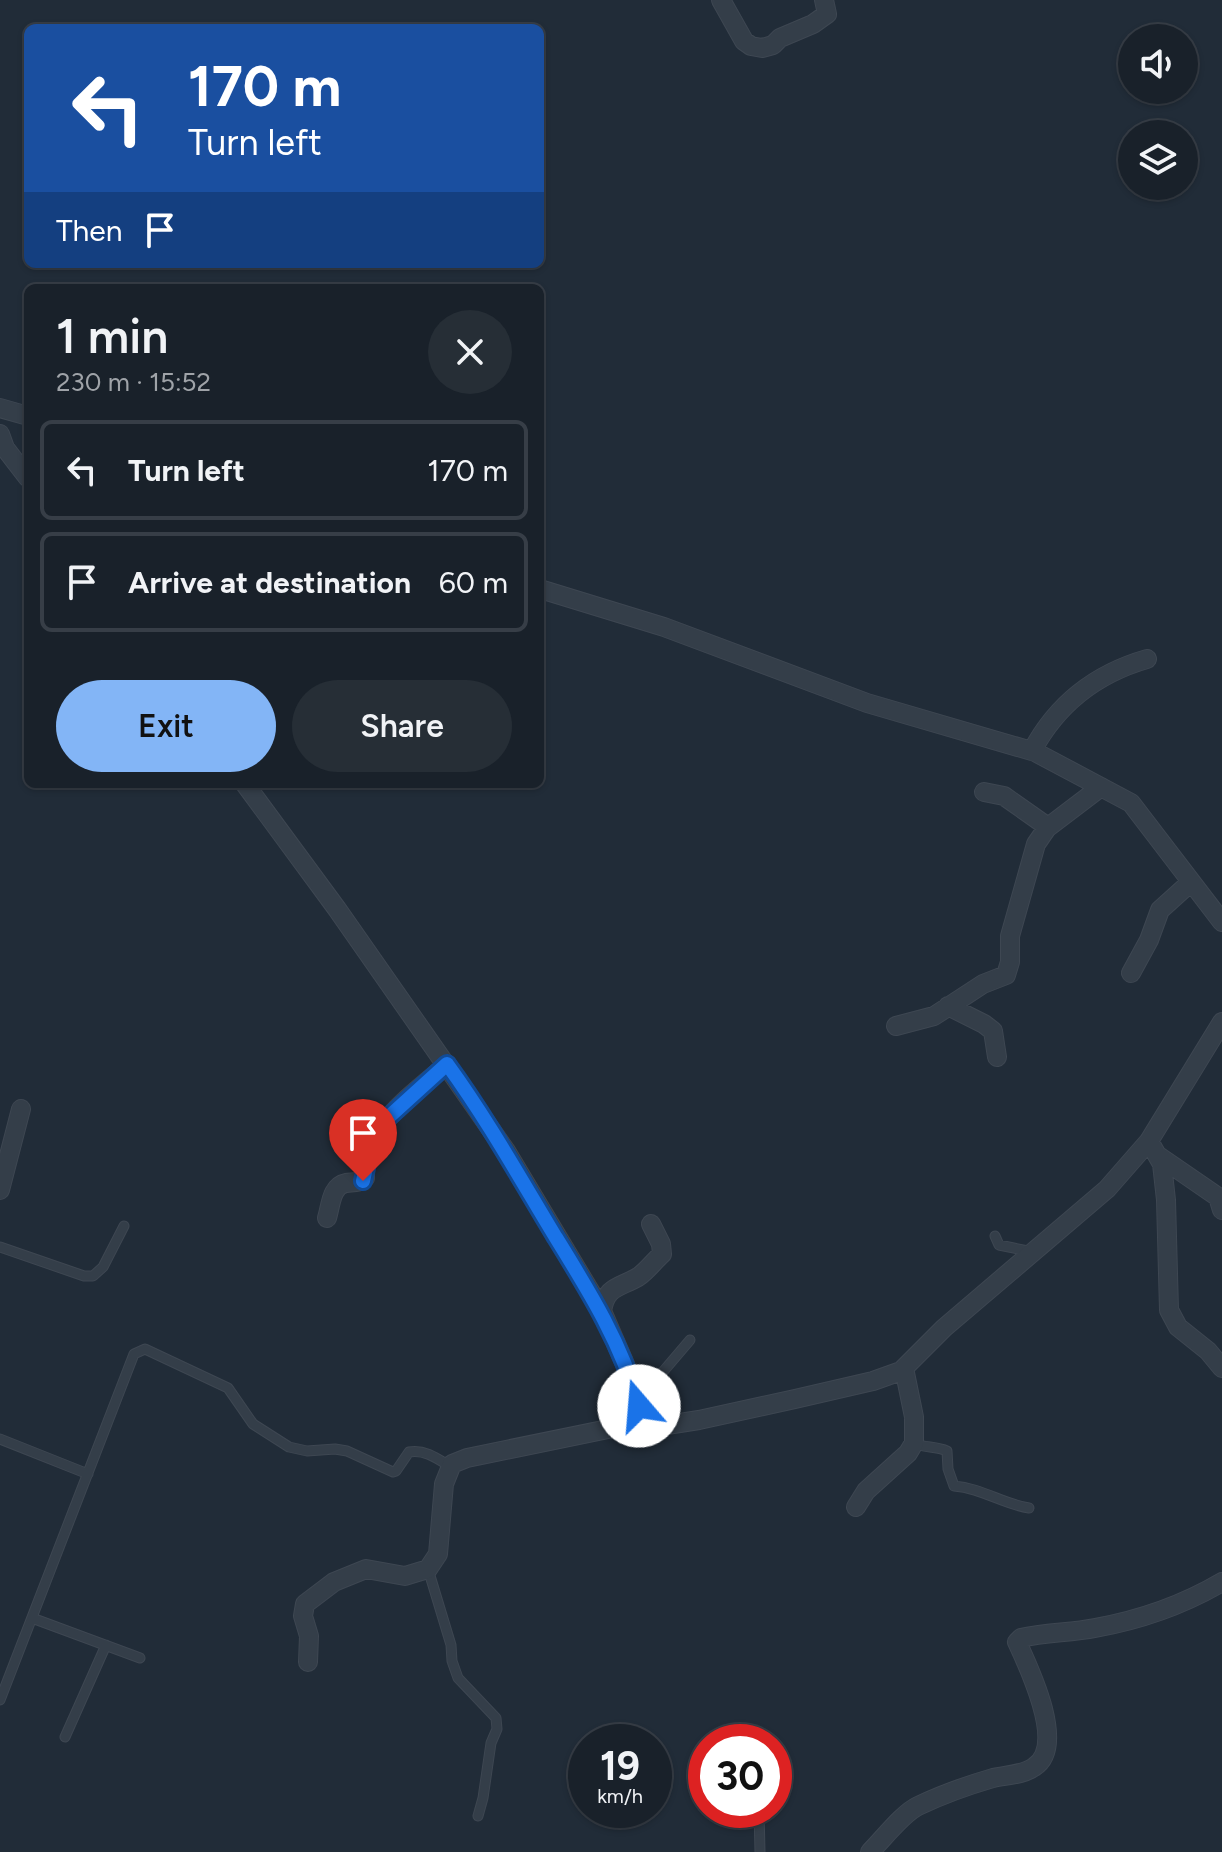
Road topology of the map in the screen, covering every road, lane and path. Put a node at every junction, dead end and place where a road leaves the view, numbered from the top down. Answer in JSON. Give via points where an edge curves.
{"nodes":[{"id":1,"x":721,"y":0,"type":"edge"},
{"id":2,"x":824,"y":0,"type":"edge"},
{"id":3,"x":0,"y":408,"type":"edge"},
{"id":4,"x":24,"y":415,"type":"edge"},
{"id":5,"x":0,"y":434,"type":"edge"},
{"id":6,"x":24,"y":473,"type":"edge"},
{"id":7,"x":544,"y":590,"type":"edge"},
{"id":8,"x":1147,"y":659,"type":"dead end"},
{"id":9,"x":1032,"y":751,"type":"junction"},
{"id":10,"x":1101,"y":787,"type":"junction"},
{"id":11,"x":248,"y":788,"type":"edge"},
{"id":12,"x":984,"y":792,"type":"dead end"},
{"id":13,"x":1048,"y":827,"type":"junction"},
{"id":14,"x":1191,"y":882,"type":"junction"},
{"id":15,"x":1222,"y":922,"type":"edge"},
{"id":16,"x":1131,"y":973,"type":"dead end"},
{"id":17,"x":948,"y":1006,"type":"junction"},
{"id":18,"x":1222,"y":1022,"type":"edge"},
{"id":19,"x":896,"y":1026,"type":"dead end"},
{"id":20,"x":997,"y":1057,"type":"dead end"},
{"id":21,"x":447,"y":1064,"type":"junction"},
{"id":22,"x":21,"y":1109,"type":"dead end"},
{"id":23,"x":1153,"y":1148,"type":"junction"},
{"id":24,"x":0,"y":1190,"type":"edge"},
{"id":25,"x":1222,"y":1210,"type":"edge"},
{"id":26,"x":327,"y":1218,"type":"dead end"},
{"id":27,"x":651,"y":1224,"type":"dead end"},
{"id":28,"x":124,"y":1226,"type":"dead end"},
{"id":29,"x":995,"y":1236,"type":"dead end"},
{"id":30,"x":0,"y":1247,"type":"edge"},
{"id":31,"x":1033,"y":1252,"type":"junction"},
{"id":32,"x":602,"y":1311,"type":"junction"},
{"id":33,"x":690,"y":1340,"type":"dead end"},
{"id":34,"x":904,"y":1368,"type":"junction"},
{"id":35,"x":1222,"y":1368,"type":"edge"},
{"id":36,"x":638,"y":1401,"type":"junction"},
{"id":37,"x":647,"y":1421,"type":"junction"},
{"id":38,"x":0,"y":1439,"type":"edge"},
{"id":39,"x":914,"y":1443,"type":"junction"},
{"id":40,"x":451,"y":1467,"type":"junction"},
{"id":41,"x":88,"y":1474,"type":"junction"},
{"id":42,"x":856,"y":1507,"type":"dead end"},
{"id":43,"x":1029,"y":1508,"type":"dead end"},
{"id":44,"x":428,"y":1569,"type":"junction"},
{"id":45,"x":1222,"y":1582,"type":"edge"},
{"id":46,"x":32,"y":1618,"type":"junction"},
{"id":47,"x":106,"y":1645,"type":"junction"},
{"id":48,"x":140,"y":1658,"type":"dead end"},
{"id":49,"x":308,"y":1662,"type":"dead end"},
{"id":50,"x":0,"y":1668,"type":"edge"},
{"id":51,"x":11,"y":1672,"type":"junction"},
{"id":52,"x":0,"y":1700,"type":"edge"},
{"id":53,"x":65,"y":1737,"type":"dead end"},
{"id":54,"x":478,"y":1816,"type":"dead end"},
{"id":55,"x":759,"y":1828,"type":"edge"},
{"id":56,"x":760,"y":1852,"type":"edge"},
{"id":57,"x":870,"y":1852,"type":"edge"}],
"edges":[{"from":1,"to":2,"type":"street","via":[[744,41],[762,48],[827,14]]},
{"from":3,"to":4,"type":"street"},
{"from":5,"to":6,"type":"street"},
{"from":7,"to":9,"type":"street","via":[[664,627],[867,703]]},
{"from":8,"to":9,"type":"street","via":[[1076,692]]},
{"from":9,"to":10,"type":"street"},
{"from":10,"to":13,"type":"street"},
{"from":10,"to":14,"type":"street","via":[[1131,803]]},
{"from":11,"to":21,"type":"street"},
{"from":12,"to":13,"type":"street","via":[[1004,796]]},
{"from":13,"to":17,"type":"street","via":[[1026,874],[1006,975]]},
{"from":14,"to":15,"type":"street"},
{"from":14,"to":16,"type":"street","via":[[1160,910]]},
{"from":17,"to":19,"type":"street","via":[[934,1016]]},
{"from":17,"to":20,"type":"street","via":[[993,1031]]},
{"from":18,"to":23,"type":"street"},
{"from":21,"to":26,"type":"street","via":[[381,1124],[365,1178],[335,1188]]},
{"from":21,"to":32,"type":"street"},
{"from":22,"to":24,"type":"street"},
{"from":23,"to":25,"type":"street","via":[[1218,1197]]},
{"from":23,"to":31,"type":"street"},
{"from":23,"to":35,"type":"street","via":[[1162,1164],[1166,1200],[1169,1310],[1178,1327]]},
{"from":27,"to":32,"type":"street","via":[[662,1254],[640,1275],[613,1288]]},
{"from":28,"to":30,"type":"lane","via":[[93,1276]]},
{"from":29,"to":31,"type":"lane","via":[[1004,1248]]},
{"from":31,"to":34,"type":"street"},
{"from":32,"to":36,"type":"street"},
{"from":33,"to":36,"type":"lane"},
{"from":34,"to":37,"type":"street","via":[[873,1381],[713,1417],[654,1427]]},
{"from":34,"to":39,"type":"street"},
{"from":36,"to":37,"type":"street"},
{"from":37,"to":40,"type":"street","via":[[467,1458]]},
{"from":38,"to":41,"type":"lane"},
{"from":39,"to":42,"type":"street"},
{"from":39,"to":43,"type":"lane","via":[[947,1451],[954,1486]]},
{"from":40,"to":41,"type":"lane","via":[[416,1451],[393,1472],[347,1451],[289,1447],[253,1424],[228,1388],[145,1349],[134,1354]]},
{"from":40,"to":44,"type":"street","via":[[444,1484],[438,1554]]},
{"from":41,"to":46,"type":"lane"},
{"from":44,"to":49,"type":"street","via":[[405,1576],[366,1569],[334,1582],[305,1604]]},
{"from":44,"to":54,"type":"lane","via":[[458,1678],[496,1718]]},
{"from":45,"to":57,"type":"street","via":[[1170,1608],[1095,1628],[1021,1638],[1017,1642],[1037,1687],[1048,1737],[1042,1758],[1024,1772],[989,1779],[915,1807]]},
{"from":46,"to":47,"type":"lane"},
{"from":46,"to":51,"type":"lane"},
{"from":47,"to":48,"type":"lane"},
{"from":47,"to":53,"type":"lane"},
{"from":50,"to":51,"type":"lane"},
{"from":51,"to":52,"type":"lane"},
{"from":55,"to":56,"type":"lane"}]}
